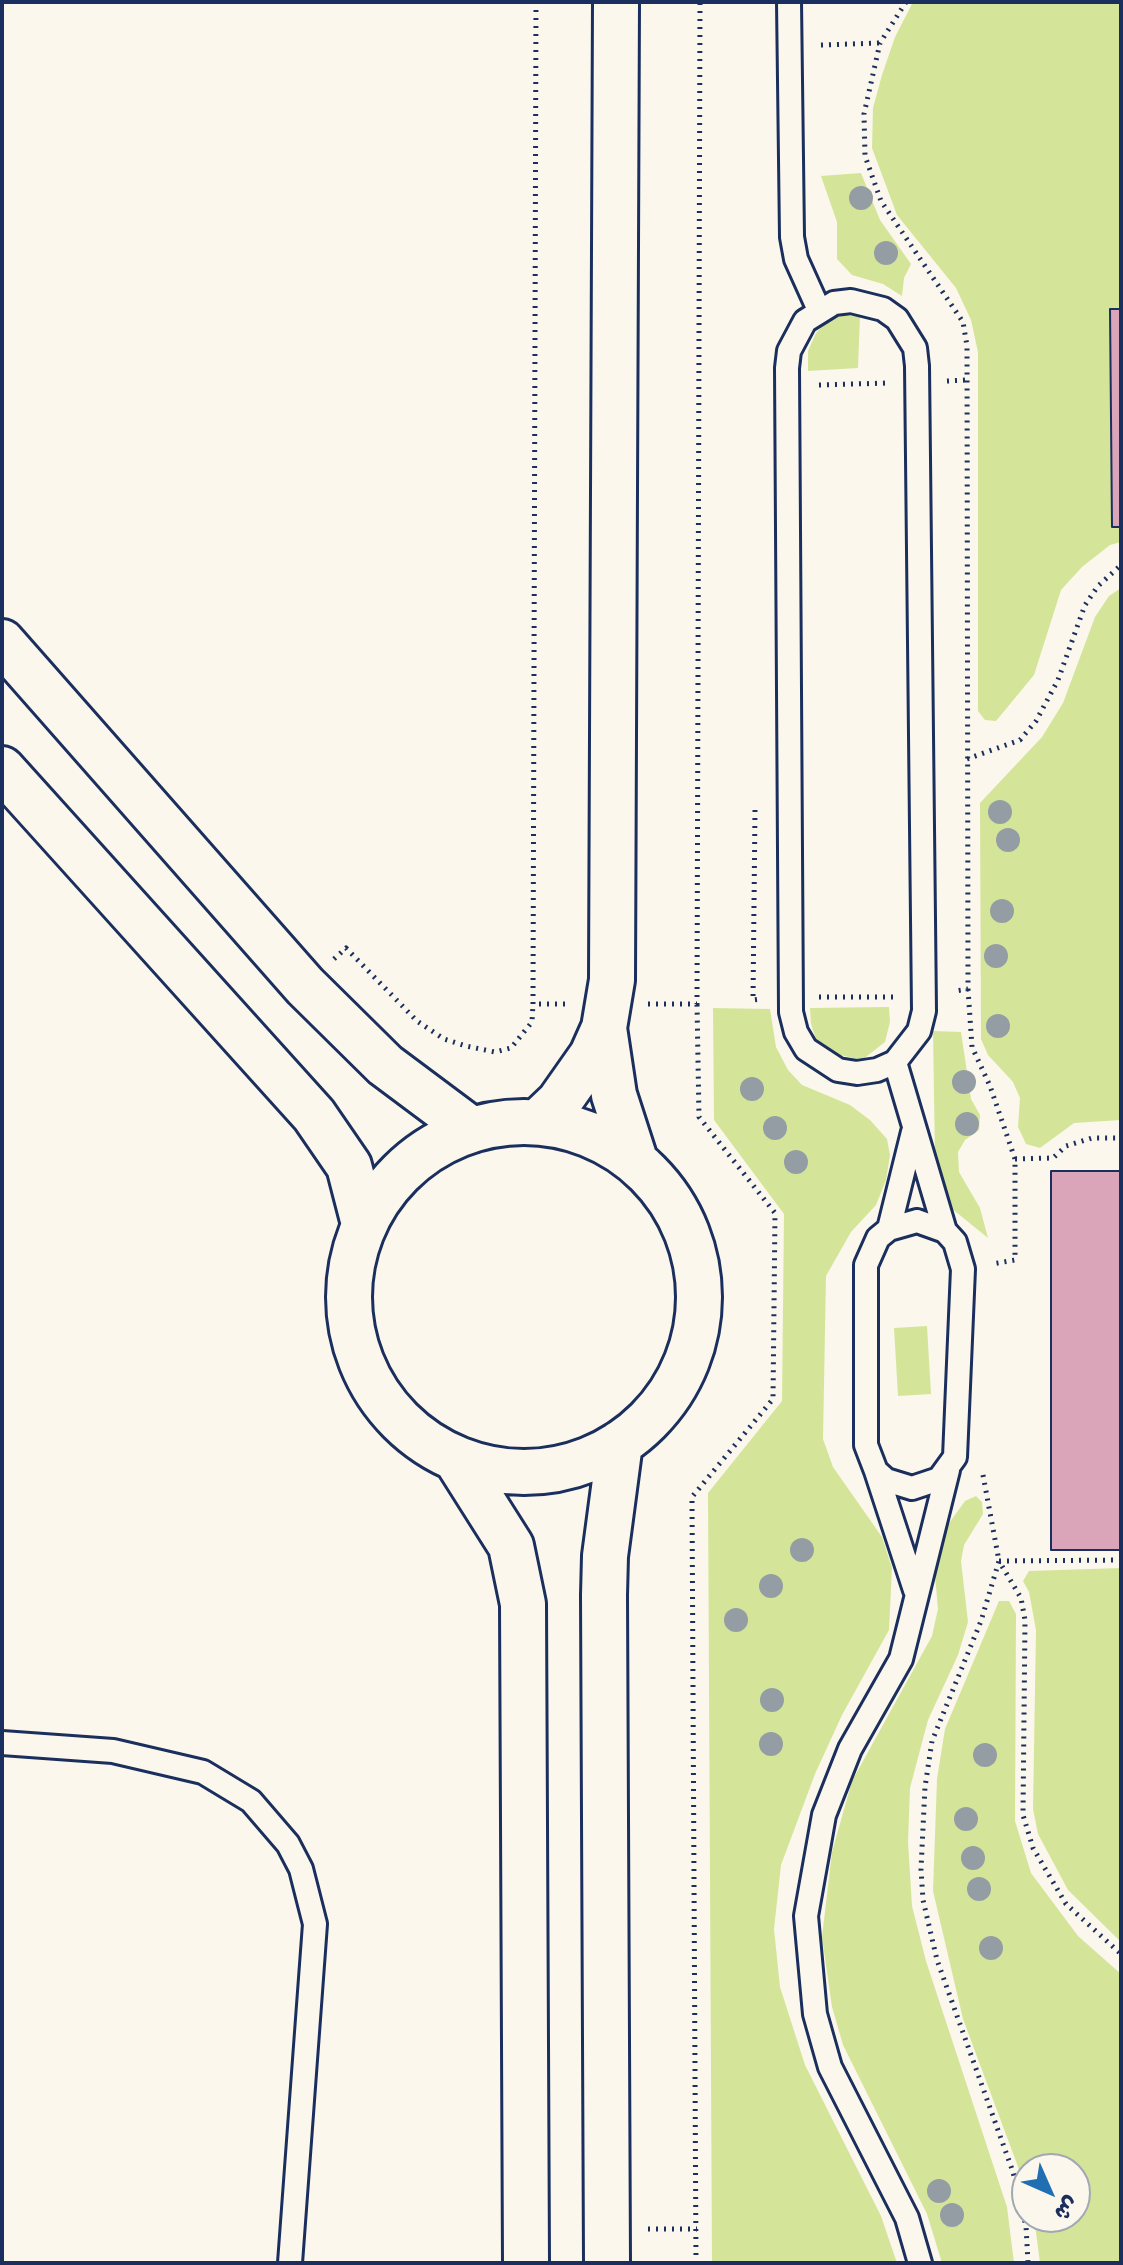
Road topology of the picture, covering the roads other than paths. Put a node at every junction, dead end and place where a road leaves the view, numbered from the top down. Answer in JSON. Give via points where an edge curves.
{"nodes":[{"id":1,"x":616,"y":2,"type":"edge"},
{"id":2,"x":789,"y":2,"type":"edge"},
{"id":3,"x":819,"y":310,"type":"junction"},
{"id":4,"x":2,"y":642,"type":"edge"},
{"id":5,"x":2,"y":769,"type":"edge"},
{"id":6,"x":606,"y":1016,"type":"junction"},
{"id":7,"x":895,"y":1062,"type":"junction"},
{"id":8,"x":538,"y":1122,"type":"junction"},
{"id":9,"x":472,"y":1130,"type":"junction"},
{"id":10,"x":913,"y":1132,"type":"junction"},
{"id":11,"x":635,"y":1160,"type":"junction"},
{"id":12,"x":364,"y":1224,"type":"junction"},
{"id":13,"x":889,"y":1229,"type":"junction"},
{"id":14,"x":945,"y":1231,"type":"junction"},
{"id":15,"x":620,"y":1443,"type":"junction"},
{"id":16,"x":456,"y":1459,"type":"junction"},
{"id":17,"x":948,"y":1470,"type":"junction"},
{"id":18,"x":876,"y":1471,"type":"junction"},
{"id":19,"x":916,"y":1595,"type":"junction"},
{"id":20,"x":2,"y":1743,"type":"edge"},
{"id":21,"x":290,"y":2263,"type":"edge"},
{"id":22,"x":526,"y":2263,"type":"edge"},
{"id":23,"x":607,"y":2263,"type":"edge"},
{"id":24,"x":920,"y":2263,"type":"edge"}],
"edges":[{"from":1,"to":6,"type":"street","via":[[614,935]]},
{"from":2,"to":3,"type":"lane","via":[[792,237]]},
{"from":3,"to":7,"type":"lane","via":[[851,301],[883,309],[897,319],[915,348],[924,997],[919,1031]]},
{"from":3,"to":7,"type":"lane","via":[[792,343],[787,387],[792,997],[796,1032],[821,1061],[857,1073]]},
{"from":4,"to":9,"type":"street","via":[[305,986],[385,1065]]},
{"from":5,"to":12,"type":"street","via":[[314,1115],[349,1166]]},
{"from":6,"to":8,"type":"street","via":[[577,1079]]},
{"from":6,"to":11,"type":"street","via":[[614,1095]]},
{"from":7,"to":10,"type":"lane"},
{"from":8,"to":9,"type":"street","via":[[511,1121]]},
{"from":8,"to":11,"type":"street","via":[[590,1133]]},
{"from":9,"to":12,"type":"street","via":[[413,1161],[393,1179]]},
{"from":10,"to":13,"type":"lane"},
{"from":10,"to":14,"type":"lane"},
{"from":11,"to":15,"type":"street","via":[[674,1204],[687,1231],[696,1260],[699,1304],[680,1376],[644,1425]]},
{"from":12,"to":16,"type":"street","via":[[348,1299],[365,1372],[393,1415],[433,1448]]},
{"from":13,"to":14,"type":"lane","via":[[917,1221]]},
{"from":13,"to":18,"type":"lane","via":[[878,1238],[866,1265],[866,1445]]},
{"from":14,"to":17,"type":"lane","via":[[955,1242],[963,1269],[958,1432]]},
{"from":15,"to":16,"type":"street","via":[[595,1457],[540,1471],[512,1472]]},
{"from":15,"to":23,"type":"street","via":[[604,1595]]},
{"from":16,"to":22,"type":"street","via":[[511,1546],[523,1604]]},
{"from":17,"to":18,"type":"lane","via":[[939,1479],[912,1488]]},
{"from":17,"to":19,"type":"lane"},
{"from":18,"to":19,"type":"lane"},
{"from":19,"to":24,"type":"lane","via":[[901,1659],[833,1788],[806,1916],[815,2014],[830,2067],[907,2218]]},
{"from":20,"to":21,"type":"lane","via":[[113,1751],[203,1772],[251,1801],[288,1844],[301,1869],[315,1924]]}]}
